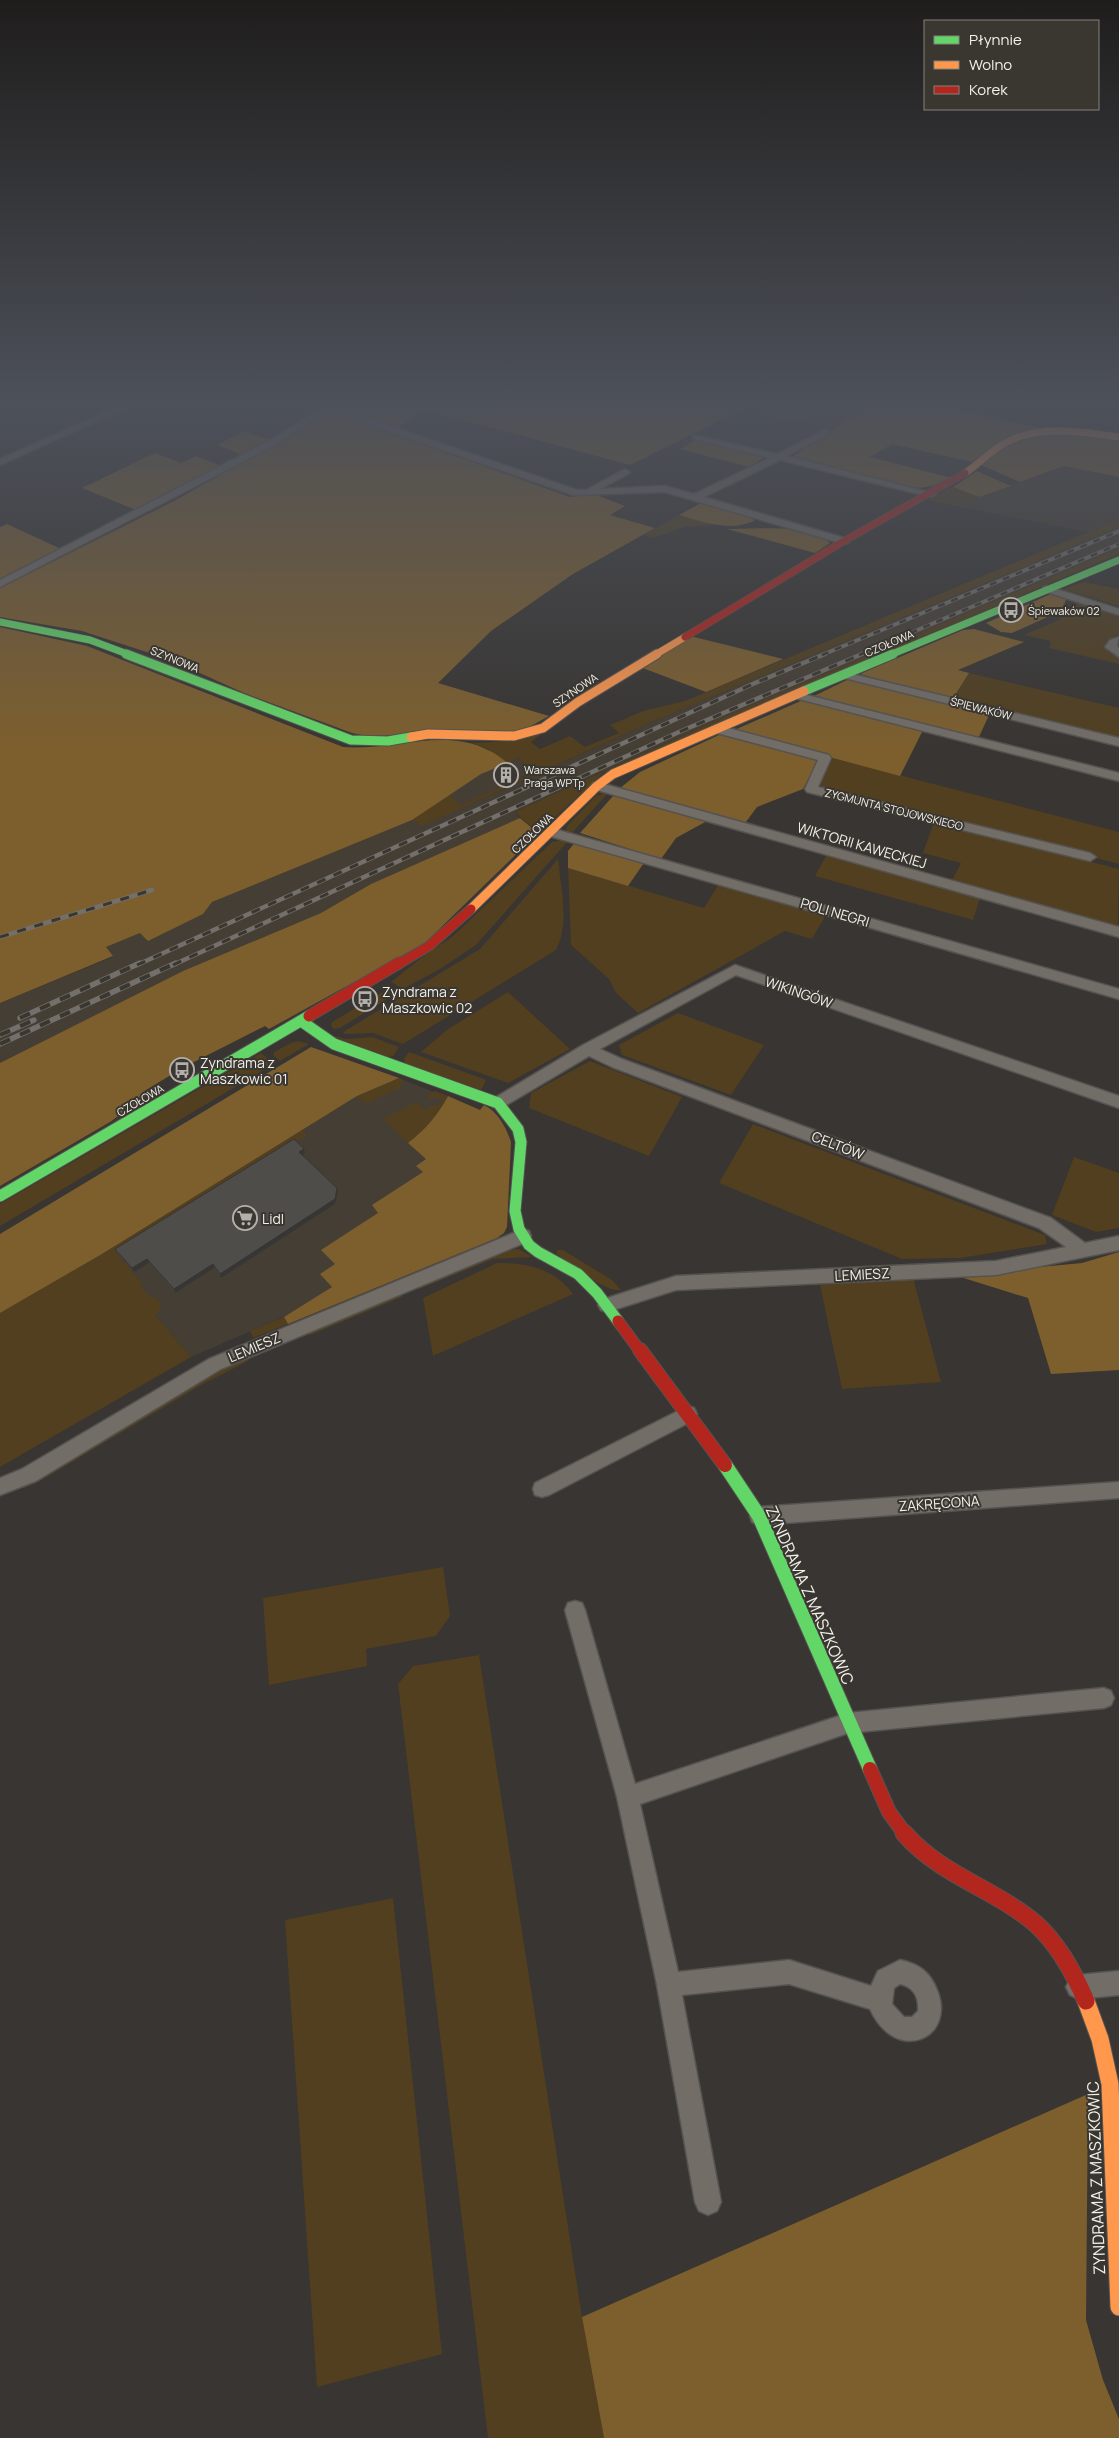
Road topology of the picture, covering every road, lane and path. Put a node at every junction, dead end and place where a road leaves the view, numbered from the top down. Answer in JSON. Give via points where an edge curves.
{"nodes":[{"id":1,"x":122,"y":521,"type":"edge"},
{"id":2,"x":776,"y":521,"type":"edge"},
{"id":3,"x":881,"y":521,"type":"edge"},
{"id":4,"x":844,"y":541,"type":"junction"},
{"id":5,"x":1119,"y":560,"type":"edge"},
{"id":6,"x":0,"y":584,"type":"edge"},
{"id":7,"x":1047,"y":589,"type":"junction"},
{"id":8,"x":1119,"y":612,"type":"edge"},
{"id":9,"x":0,"y":622,"type":"edge"},
{"id":10,"x":1119,"y":640,"type":"edge"},
{"id":11,"x":1119,"y":654,"type":"edge"},
{"id":12,"x":844,"y":675,"type":"junction"},
{"id":13,"x":795,"y":695,"type":"junction"},
{"id":14,"x":717,"y":729,"type":"junction"},
{"id":15,"x":1119,"y":742,"type":"edge"},
{"id":16,"x":1119,"y":777,"type":"edge"},
{"id":17,"x":597,"y":786,"type":"junction"},
{"id":18,"x":551,"y":832,"type":"junction"},
{"id":19,"x":1090,"y":857,"type":"dead end"},
{"id":20,"x":1119,"y":932,"type":"edge"},
{"id":21,"x":1119,"y":994,"type":"edge"},
{"id":22,"x":300,"y":1021,"type":"junction"},
{"id":23,"x":588,"y":1049,"type":"junction"},
{"id":24,"x":498,"y":1102,"type":"junction"},
{"id":25,"x":1119,"y":1102,"type":"edge"},
{"id":26,"x":0,"y":1196,"type":"edge"},
{"id":27,"x":523,"y":1236,"type":"junction"},
{"id":28,"x":1119,"y":1243,"type":"edge"},
{"id":29,"x":1082,"y":1250,"type":"junction"},
{"id":30,"x":606,"y":1305,"type":"junction"},
{"id":31,"x":688,"y":1414,"type":"junction"},
{"id":32,"x":0,"y":1487,"type":"edge"},
{"id":33,"x":542,"y":1489,"type":"dead end"},
{"id":34,"x":1119,"y":1490,"type":"edge"},
{"id":35,"x":759,"y":1516,"type":"junction"},
{"id":36,"x":575,"y":1610,"type":"dead end"},
{"id":37,"x":1104,"y":1698,"type":"dead end"},
{"id":38,"x":848,"y":1723,"type":"junction"},
{"id":39,"x":628,"y":1797,"type":"junction"},
{"id":40,"x":1119,"y":1983,"type":"edge"},
{"id":41,"x":668,"y":1984,"type":"junction"},
{"id":42,"x":1078,"y":1987,"type":"junction"},
{"id":43,"x":882,"y":2001,"type":"dead end"},
{"id":44,"x":1117,"y":2190,"type":"edge"},
{"id":45,"x":708,"y":2202,"type":"dead end"},
{"id":46,"x":1119,"y":2308,"type":"edge"}],
"edges":[{"from":1,"to":6,"type":"street"},
{"from":2,"to":4,"type":"street"},
{"from":3,"to":4,"type":"street","name":"SZYNOWA"},
{"from":4,"to":9,"type":"street","name":"SZYNOWA","via":[[605,684],[543,728],[514,736],[428,734],[388,741],[351,740],[90,640]]},
{"from":5,"to":7,"type":"street","name":"CZOŁOWA"},
{"from":7,"to":8,"type":"street"},
{"from":7,"to":12,"type":"street","name":"CZOŁOWA"},
{"from":10,"to":11,"type":"street","via":[[1111,647]]},
{"from":12,"to":13,"type":"street","name":"CZOŁOWA"},
{"from":12,"to":15,"type":"street","name":"ŚPIEWAKÓW"},
{"from":13,"to":14,"type":"street","name":"CZOŁOWA"},
{"from":13,"to":16,"type":"street"},
{"from":14,"to":17,"type":"street","name":"CZOŁOWA","via":[[627,767]]},
{"from":14,"to":19,"type":"street","name":"ZYGMUNTA STOJOWSKIEGO","via":[[825,758],[811,789]]},
{"from":17,"to":18,"type":"street","name":"CZOŁOWA"},
{"from":17,"to":20,"type":"street","name":"WIKTORII KAWECKIEJ"},
{"from":18,"to":21,"type":"street","name":"POLI NEGRI"},
{"from":18,"to":22,"type":"street","name":"CZOŁOWA","via":[[440,938]]},
{"from":22,"to":24,"type":"street","via":[[334,1044]]},
{"from":22,"to":26,"type":"street","name":"CZOŁOWA"},
{"from":23,"to":24,"type":"street","name":"WIKINGÓW"},
{"from":23,"to":25,"type":"street","name":"WIKINGÓW","via":[[735,970]]},
{"from":23,"to":29,"type":"street","name":"CELTÓW","via":[[617,1063],[1045,1223]]},
{"from":24,"to":27,"type":"street","name":"ZYNDRAMA Z MASZKOWIC","via":[[518,1129],[521,1142],[515,1211]]},
{"from":27,"to":30,"type":"street","name":"ZYNDRAMA Z MASZKOWIC","via":[[538,1252],[578,1274]]},
{"from":27,"to":32,"type":"street","name":"LEMIESZ","via":[[214,1364],[29,1475]]},
{"from":28,"to":29,"type":"street","name":"LEMIESZ"},
{"from":29,"to":30,"type":"street","name":"LEMIESZ","via":[[1042,1261],[996,1268],[676,1283]]},
{"from":30,"to":31,"type":"street","name":"ZYNDRAMA Z MASZKOWIC"},
{"from":31,"to":33,"type":"street"},
{"from":31,"to":35,"type":"street","name":"ZYNDRAMA Z MASZKOWIC"},
{"from":34,"to":35,"type":"street","name":"ZAKRĘCONA"},
{"from":35,"to":38,"type":"street","name":"ZYNDRAMA Z MASZKOWIC"},
{"from":36,"to":39,"type":"street"},
{"from":37,"to":38,"type":"street"},
{"from":38,"to":39,"type":"street"},
{"from":38,"to":42,"type":"street","name":"ZYNDRAMA Z MASZKOWIC","via":[[890,1816],[906,1836],[928,1857],[1029,1919],[1043,1931],[1058,1949]]},
{"from":39,"to":41,"type":"street"},
{"from":40,"to":42,"type":"street"},
{"from":41,"to":43,"type":"street","via":[[789,1972]]},
{"from":41,"to":45,"type":"street"},
{"from":42,"to":44,"type":"street","name":"ZYNDRAMA Z MASZKOWIC","via":[[1104,2049],[1113,2115]]},
{"from":44,"to":46,"type":"street","name":"ZYNDRAMA Z MASZKOWIC"}]}
